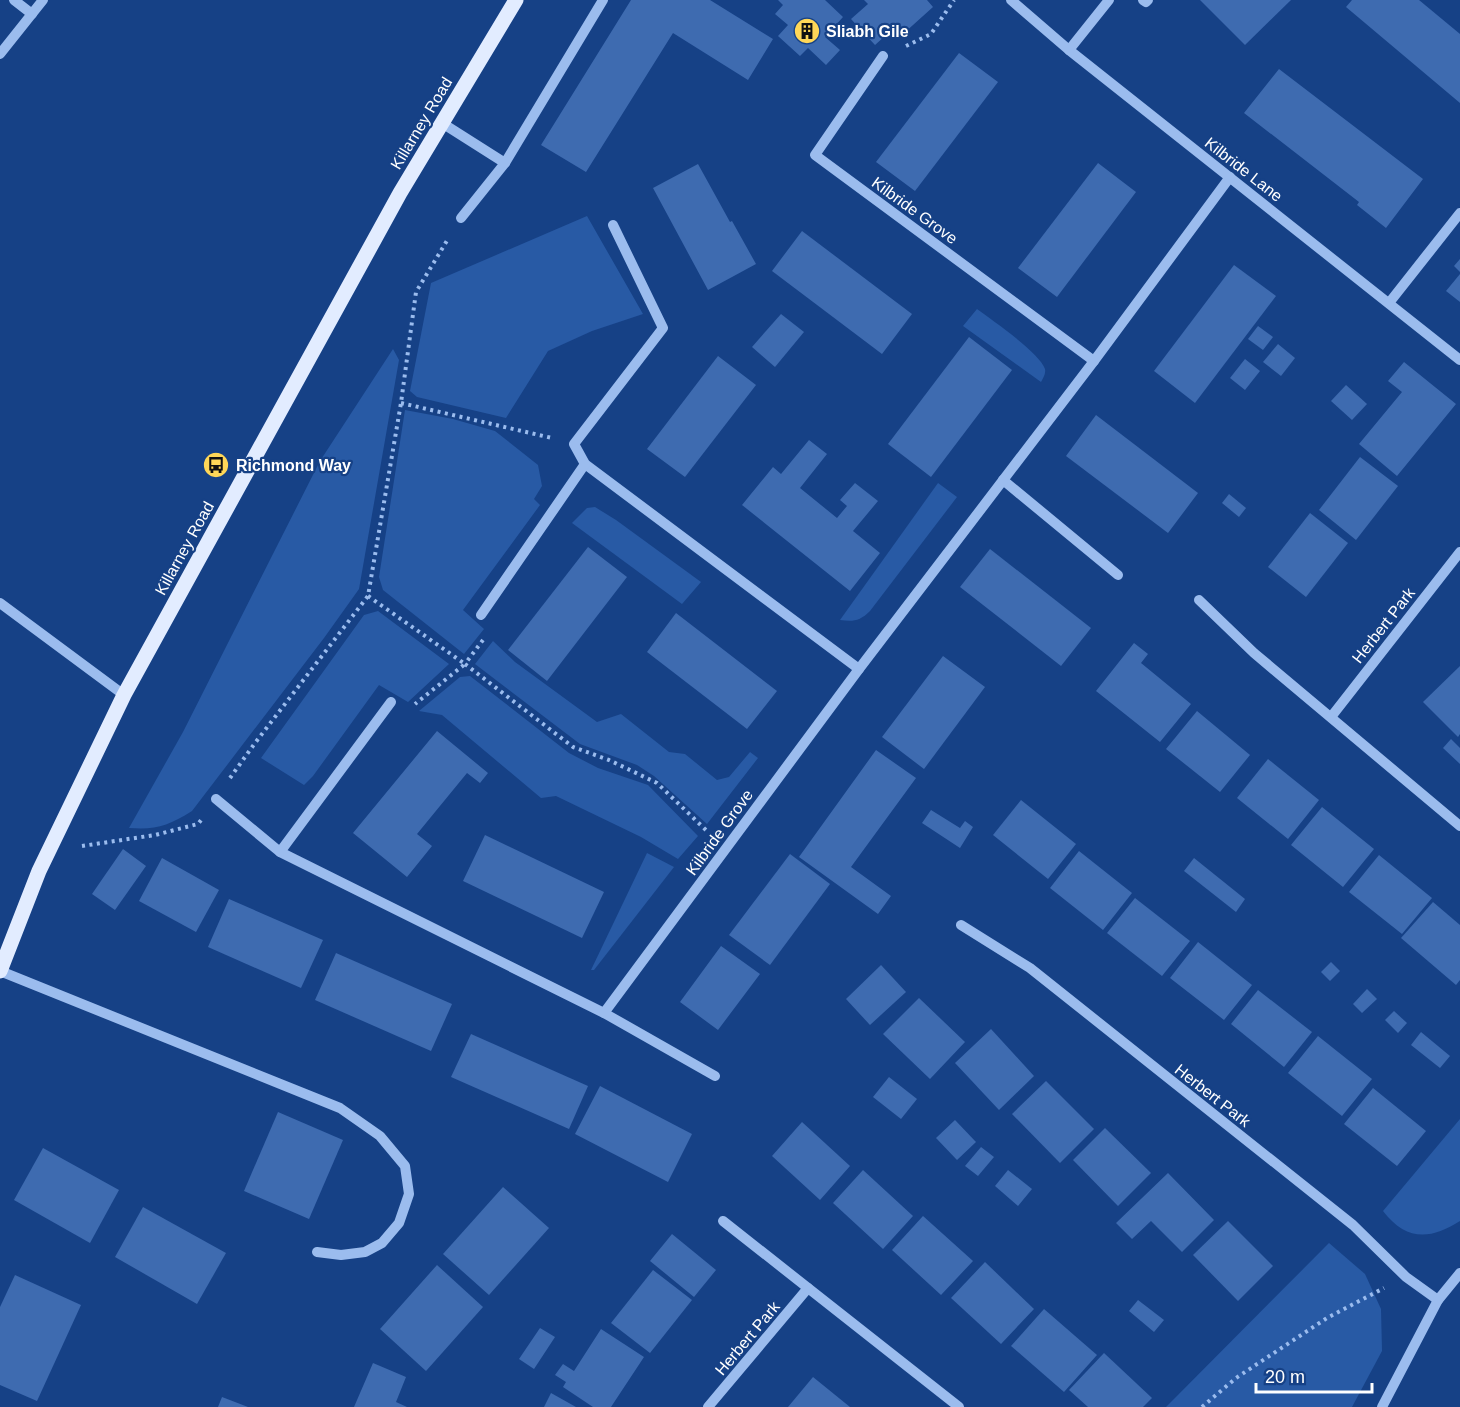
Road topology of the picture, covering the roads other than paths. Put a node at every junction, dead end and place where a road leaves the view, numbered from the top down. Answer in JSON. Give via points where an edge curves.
{"nodes":[{"id":1,"x":14,"y":0,"type":"edge"},
{"id":2,"x":43,"y":0,"type":"edge"},
{"id":3,"x":516,"y":0,"type":"edge"},
{"id":4,"x":603,"y":0,"type":"edge"},
{"id":5,"x":1011,"y":0,"type":"edge"},
{"id":6,"x":1109,"y":0,"type":"edge"},
{"id":7,"x":1143,"y":0,"type":"edge"},
{"id":8,"x":1148,"y":0,"type":"edge"},
{"id":9,"x":32,"y":14,"type":"junction"},
{"id":10,"x":1069,"y":50,"type":"junction"},
{"id":11,"x":0,"y":54,"type":"edge"},
{"id":12,"x":883,"y":56,"type":"road end"},
{"id":13,"x":442,"y":123,"type":"junction"},
{"id":14,"x":505,"y":163,"type":"junction"},
{"id":15,"x":1230,"y":177,"type":"junction"},
{"id":16,"x":1460,"y":213,"type":"edge"},
{"id":17,"x":461,"y":218,"type":"road end"},
{"id":18,"x":613,"y":225,"type":"dead end"},
{"id":19,"x":1389,"y":303,"type":"junction"},
{"id":20,"x":1460,"y":360,"type":"edge"},
{"id":21,"x":1094,"y":361,"type":"junction"},
{"id":22,"x":585,"y":464,"type":"junction"},
{"id":23,"x":1003,"y":480,"type":"junction"},
{"id":24,"x":1460,"y":552,"type":"edge"},
{"id":25,"x":1118,"y":575,"type":"dead end"},
{"id":26,"x":1199,"y":600,"type":"dead end"},
{"id":27,"x":0,"y":603,"type":"edge"},
{"id":28,"x":481,"y":615,"type":"road end"},
{"id":29,"x":859,"y":669,"type":"junction"},
{"id":30,"x":124,"y":694,"type":"junction"},
{"id":31,"x":391,"y":702,"type":"road end"},
{"id":32,"x":1331,"y":717,"type":"junction"},
{"id":33,"x":216,"y":799,"type":"road end"},
{"id":34,"x":1460,"y":826,"type":"edge"},
{"id":35,"x":280,"y":852,"type":"junction"},
{"id":36,"x":961,"y":925,"type":"dead end"},
{"id":37,"x":0,"y":971,"type":"edge"},
{"id":38,"x":604,"y":1013,"type":"junction"},
{"id":39,"x":715,"y":1076,"type":"dead end"},
{"id":40,"x":723,"y":1221,"type":"dead end"},
{"id":41,"x":317,"y":1252,"type":"dead end"},
{"id":42,"x":1460,"y":1273,"type":"edge"},
{"id":43,"x":808,"y":1288,"type":"junction"},
{"id":44,"x":1438,"y":1300,"type":"junction"},
{"id":45,"x":708,"y":1407,"type":"edge"},
{"id":46,"x":959,"y":1407,"type":"edge"},
{"id":47,"x":1382,"y":1407,"type":"edge"}],
"edges":[{"from":1,"to":9,"type":"street"},
{"from":2,"to":9,"type":"street"},
{"from":3,"to":13,"type":"main road","name":"Killarney Road"},
{"from":4,"to":14,"type":"street"},
{"from":5,"to":10,"type":"street","name":"Kilbride Lane"},
{"from":6,"to":10,"type":"street"},
{"from":7,"to":8,"type":"street"},
{"from":9,"to":11,"type":"street"},
{"from":10,"to":15,"type":"street","name":"Kilbride Lane"},
{"from":12,"to":21,"type":"street","name":"Kilbride Grove","via":[[815,155]]},
{"from":13,"to":14,"type":"street"},
{"from":13,"to":30,"type":"main road","name":"Killarney Road","via":[[394,203]]},
{"from":14,"to":17,"type":"street"},
{"from":15,"to":19,"type":"street","name":"Kilbride Lane"},
{"from":15,"to":21,"type":"street","name":"Kilbride Grove"},
{"from":16,"to":19,"type":"street"},
{"from":18,"to":22,"type":"street","via":[[663,328],[574,444]]},
{"from":19,"to":20,"type":"street","name":"Kilbride Lane"},
{"from":21,"to":23,"type":"street","name":"Kilbride Grove"},
{"from":22,"to":28,"type":"street"},
{"from":22,"to":29,"type":"street"},
{"from":23,"to":25,"type":"street"},
{"from":23,"to":29,"type":"street","name":"Kilbride Grove"},
{"from":24,"to":32,"type":"street","name":"Herbert Park"},
{"from":26,"to":32,"type":"street","via":[[1254,653]]},
{"from":27,"to":30,"type":"street"},
{"from":29,"to":38,"type":"street","name":"Kilbride Grove"},
{"from":30,"to":37,"type":"main road","name":"Killarney Road","via":[[48,851]]},
{"from":31,"to":35,"type":"street"},
{"from":32,"to":34,"type":"street"},
{"from":33,"to":35,"type":"street"},
{"from":35,"to":38,"type":"street"},
{"from":36,"to":44,"type":"street","name":"Herbert Park","via":[[1046,980],[1353,1225],[1406,1277]]},
{"from":37,"to":41,"type":"street","via":[[340,1108],[380,1136],[405,1166],[409,1194],[399,1223],[382,1243],[365,1252],[341,1256]]},
{"from":38,"to":39,"type":"street"},
{"from":40,"to":43,"type":"street"},
{"from":42,"to":44,"type":"street"},
{"from":43,"to":45,"type":"street","name":"Herbert Park"},
{"from":43,"to":46,"type":"street"},
{"from":44,"to":47,"type":"street"}]}
